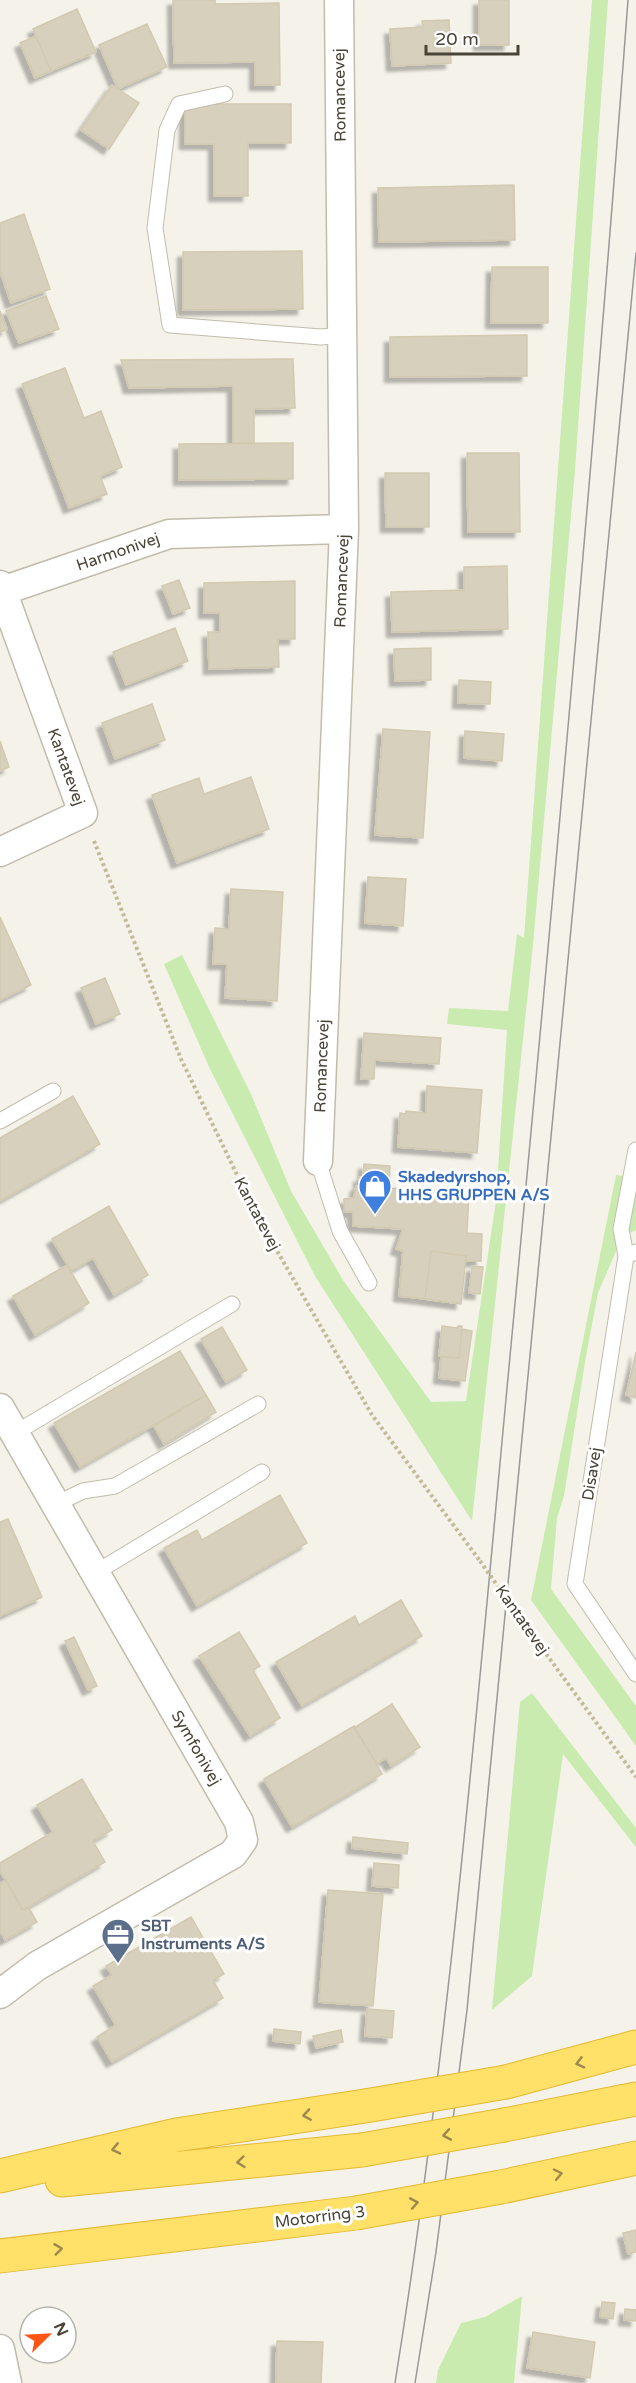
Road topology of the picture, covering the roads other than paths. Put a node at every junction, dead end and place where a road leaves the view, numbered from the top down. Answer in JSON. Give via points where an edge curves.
{"nodes":[{"id":1,"x":339,"y":0,"type":"edge"},
{"id":2,"x":225,"y":94,"type":"dead end"},
{"id":3,"x":342,"y":335,"type":"junction"},
{"id":4,"x":345,"y":529,"type":"junction"},
{"id":5,"x":1,"y":588,"type":"edge"},
{"id":6,"x":0,"y":852,"type":"edge"},
{"id":7,"x":53,"y":1091,"type":"dead end"},
{"id":8,"x":0,"y":1121,"type":"edge"},
{"id":9,"x":636,"y":1150,"type":"edge"},
{"id":10,"x":318,"y":1161,"type":"joint"},
{"id":11,"x":631,"y":1254,"type":"edge"},
{"id":12,"x":369,"y":1282,"type":"dead end"},
{"id":13,"x":232,"y":1304,"type":"dead end"},
{"id":14,"x":258,"y":1404,"type":"dead end"},
{"id":15,"x":0,"y":1408,"type":"edge"},
{"id":16,"x":15,"y":1433,"type":"junction"},
{"id":17,"x":262,"y":1472,"type":"dead end"},
{"id":18,"x":56,"y":1504,"type":"junction"},
{"id":19,"x":95,"y":1573,"type":"junction"},
{"id":20,"x":636,"y":1674,"type":"edge"},
{"id":21,"x":0,"y":1994,"type":"edge"},
{"id":22,"x":636,"y":2047,"type":"edge"},
{"id":23,"x":636,"y":2098,"type":"edge"},
{"id":24,"x":636,"y":2158,"type":"edge"},
{"id":25,"x":0,"y":2176,"type":"edge"},
{"id":26,"x":0,"y":2186,"type":"edge"},
{"id":27,"x":0,"y":2256,"type":"edge"},
{"id":28,"x":0,"y":2349,"type":"edge"},
{"id":29,"x":7,"y":2383,"type":"edge"}],
"edges":[{"from":1,"to":3,"type":"street","name":"Romancevej"},
{"from":2,"to":3,"type":"lane","via":[[179,104],[168,130],[155,228],[170,325],[321,337]]},
{"from":3,"to":4,"type":"street","name":"Romancevej"},
{"from":4,"to":5,"type":"street","name":"Harmonivej","via":[[169,534]]},
{"from":4,"to":10,"type":"street","name":"Romancevej"},
{"from":5,"to":6,"type":"street","name":"Kantatevej","via":[[83,813]]},
{"from":7,"to":8,"type":"lane"},
{"from":9,"to":11,"type":"lane","name":"Disavej","via":[[621,1228]]},
{"from":10,"to":12,"type":"lane","via":[[340,1231]]},
{"from":11,"to":20,"type":"lane","name":"Disavej","via":[[575,1584]]},
{"from":13,"to":16,"type":"lane"},
{"from":14,"to":18,"type":"lane","via":[[115,1486],[83,1491]]},
{"from":15,"to":16,"type":"street","name":"Symfonivej"},
{"from":16,"to":18,"type":"street","name":"Symfonivej"},
{"from":17,"to":19,"type":"lane"},
{"from":18,"to":19,"type":"street","name":"Symfonivej"},
{"from":19,"to":21,"type":"street","name":"Symfonivej","via":[[239,1822],[243,1840],[232,1854],[37,1966]]},
{"from":22,"to":25,"type":"highway","one_way":true,"bridge":true,"via":[[506,2082],[176,2135]]},
{"from":23,"to":26,"type":"highway","one_way":true,"bridge":true,"via":[[362,2150]]},
{"from":27,"to":24,"type":"highway","name":"Motorring 3","one_way":true,"bridge":true,"via":[[356,2213]]},
{"from":28,"to":29,"type":"street"}]}
